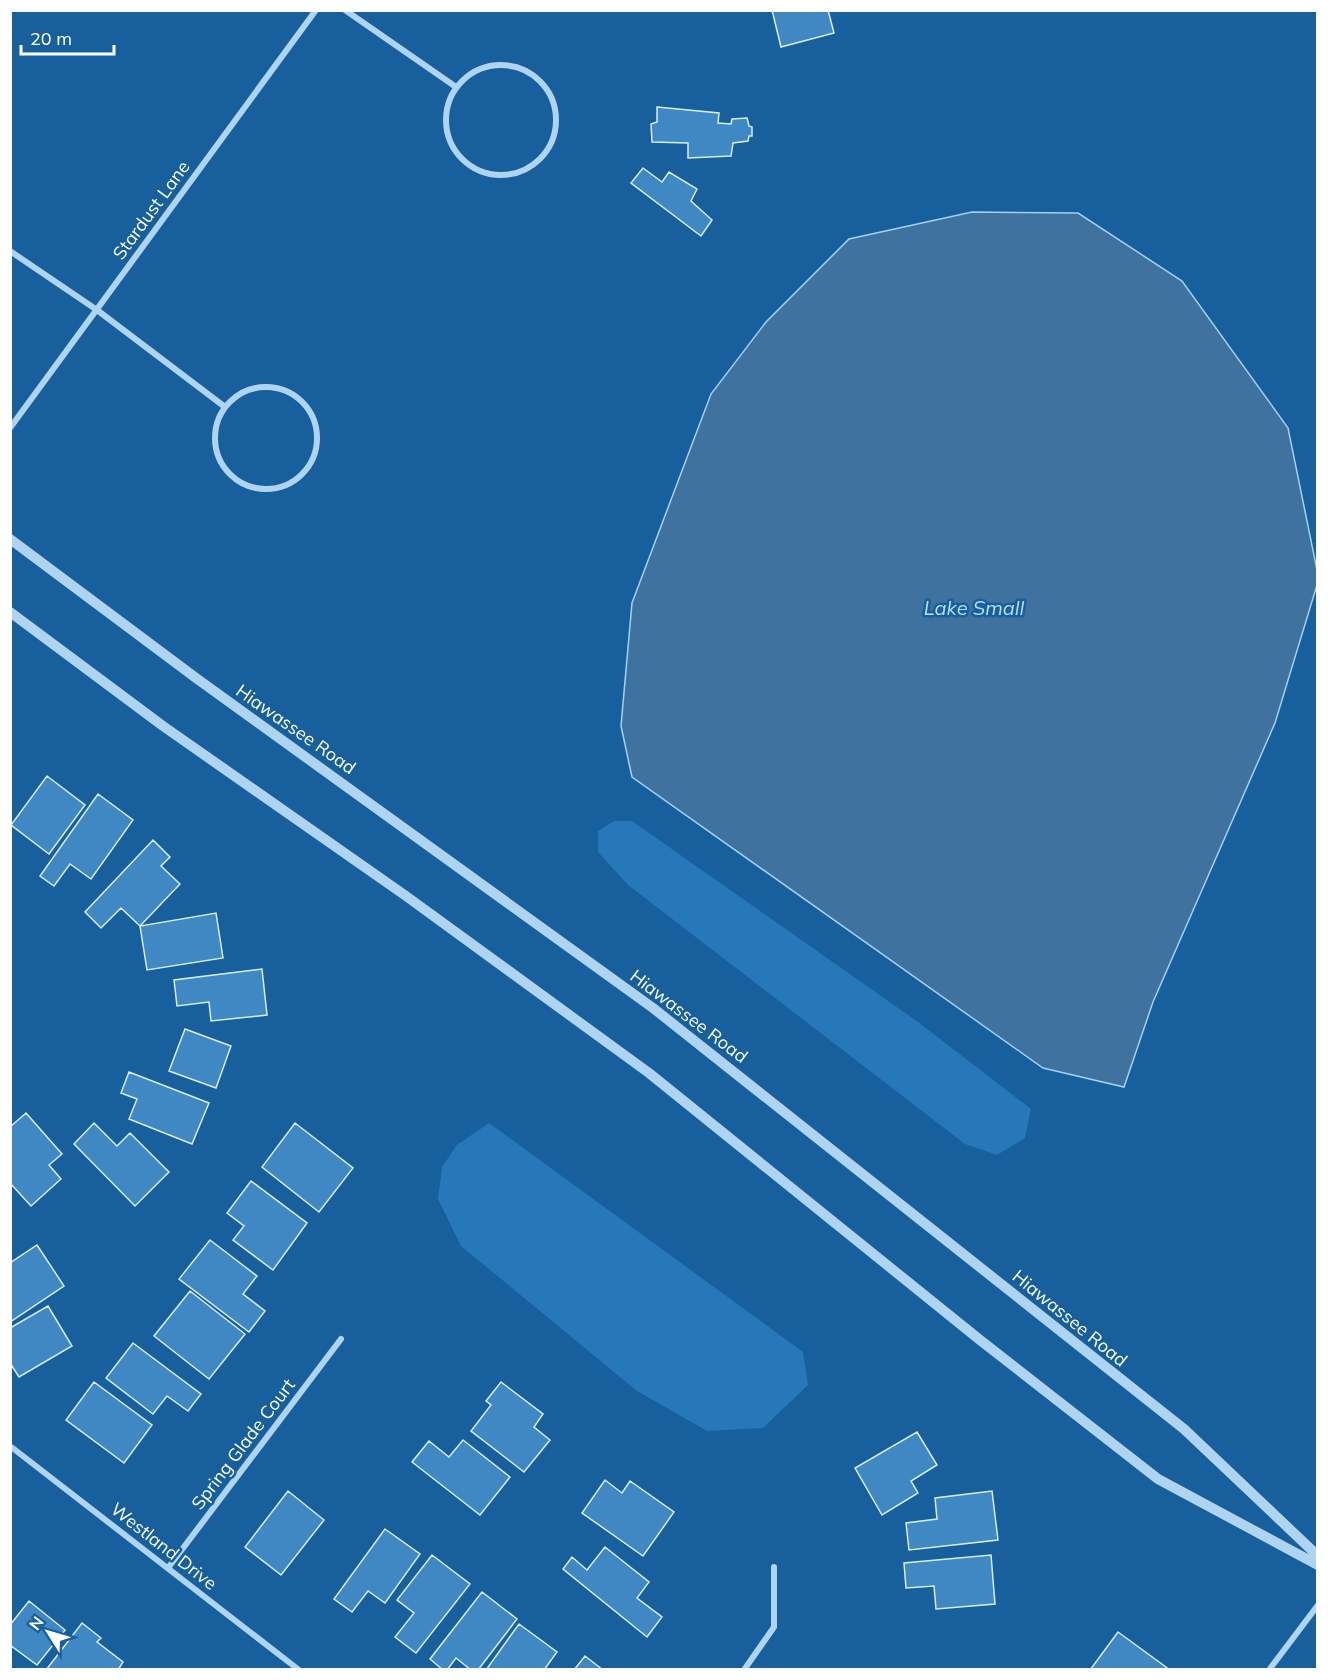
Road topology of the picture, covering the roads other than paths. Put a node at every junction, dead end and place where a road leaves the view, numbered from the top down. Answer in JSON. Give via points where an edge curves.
{"nodes":[{"id":1,"x":316,"y":10,"type":"edge"},
{"id":2,"x":345,"y":10,"type":"edge"},
{"id":3,"x":456,"y":87,"type":"junction"},
{"id":4,"x":10,"y":251,"type":"edge"},
{"id":5,"x":97,"y":310,"type":"junction"},
{"id":6,"x":225,"y":407,"type":"junction"},
{"id":7,"x":10,"y":428,"type":"edge"},
{"id":8,"x":10,"y":539,"type":"edge"},
{"id":9,"x":10,"y":612,"type":"edge"},
{"id":10,"x":341,"y":1339,"type":"dead end"},
{"id":11,"x":10,"y":1446,"type":"edge"},
{"id":12,"x":1317,"y":1556,"type":"edge"},
{"id":13,"x":1317,"y":1565,"type":"edge"},
{"id":14,"x":774,"y":1567,"type":"dead end"},
{"id":15,"x":168,"y":1568,"type":"junction"},
{"id":16,"x":1317,"y":1605,"type":"edge"},
{"id":17,"x":299,"y":1670,"type":"edge"},
{"id":18,"x":744,"y":1670,"type":"edge"},
{"id":19,"x":1269,"y":1670,"type":"edge"}],
"edges":[{"from":1,"to":5,"type":"street","name":"Stardust Lane"},
{"from":2,"to":3,"type":"street"},
{"from":3,"to":3,"type":"street","via":[[447,107],[446,129],[454,149],[468,165],[488,174],[510,175],[530,167],[546,152],[555,133],[556,111],[548,90],[534,75],[514,66],[492,65],[472,73]]},
{"from":4,"to":5,"type":"street"},
{"from":5,"to":6,"type":"street"},
{"from":5,"to":7,"type":"street","name":"Stardust Lane"},
{"from":6,"to":6,"type":"street","via":[[216,426],[215,446],[221,465],[235,480],[253,489],[274,490],[292,483],[308,469],[316,451],[318,431],[311,411],[297,396],[279,388],[259,387],[239,393]]},
{"from":8,"to":12,"type":"street","name":"Hiawassee Road","via":[[653,1008],[1184,1429]]},
{"from":9,"to":13,"type":"street","via":[[649,1073],[1158,1479]]},
{"from":10,"to":15,"type":"street","name":"Spring Glade Court"},
{"from":11,"to":15,"type":"street","name":"Westland Drive"},
{"from":14,"to":18,"type":"street","via":[[774,1627]]},
{"from":15,"to":17,"type":"street","name":"Westland Drive"},
{"from":16,"to":19,"type":"street"}]}
